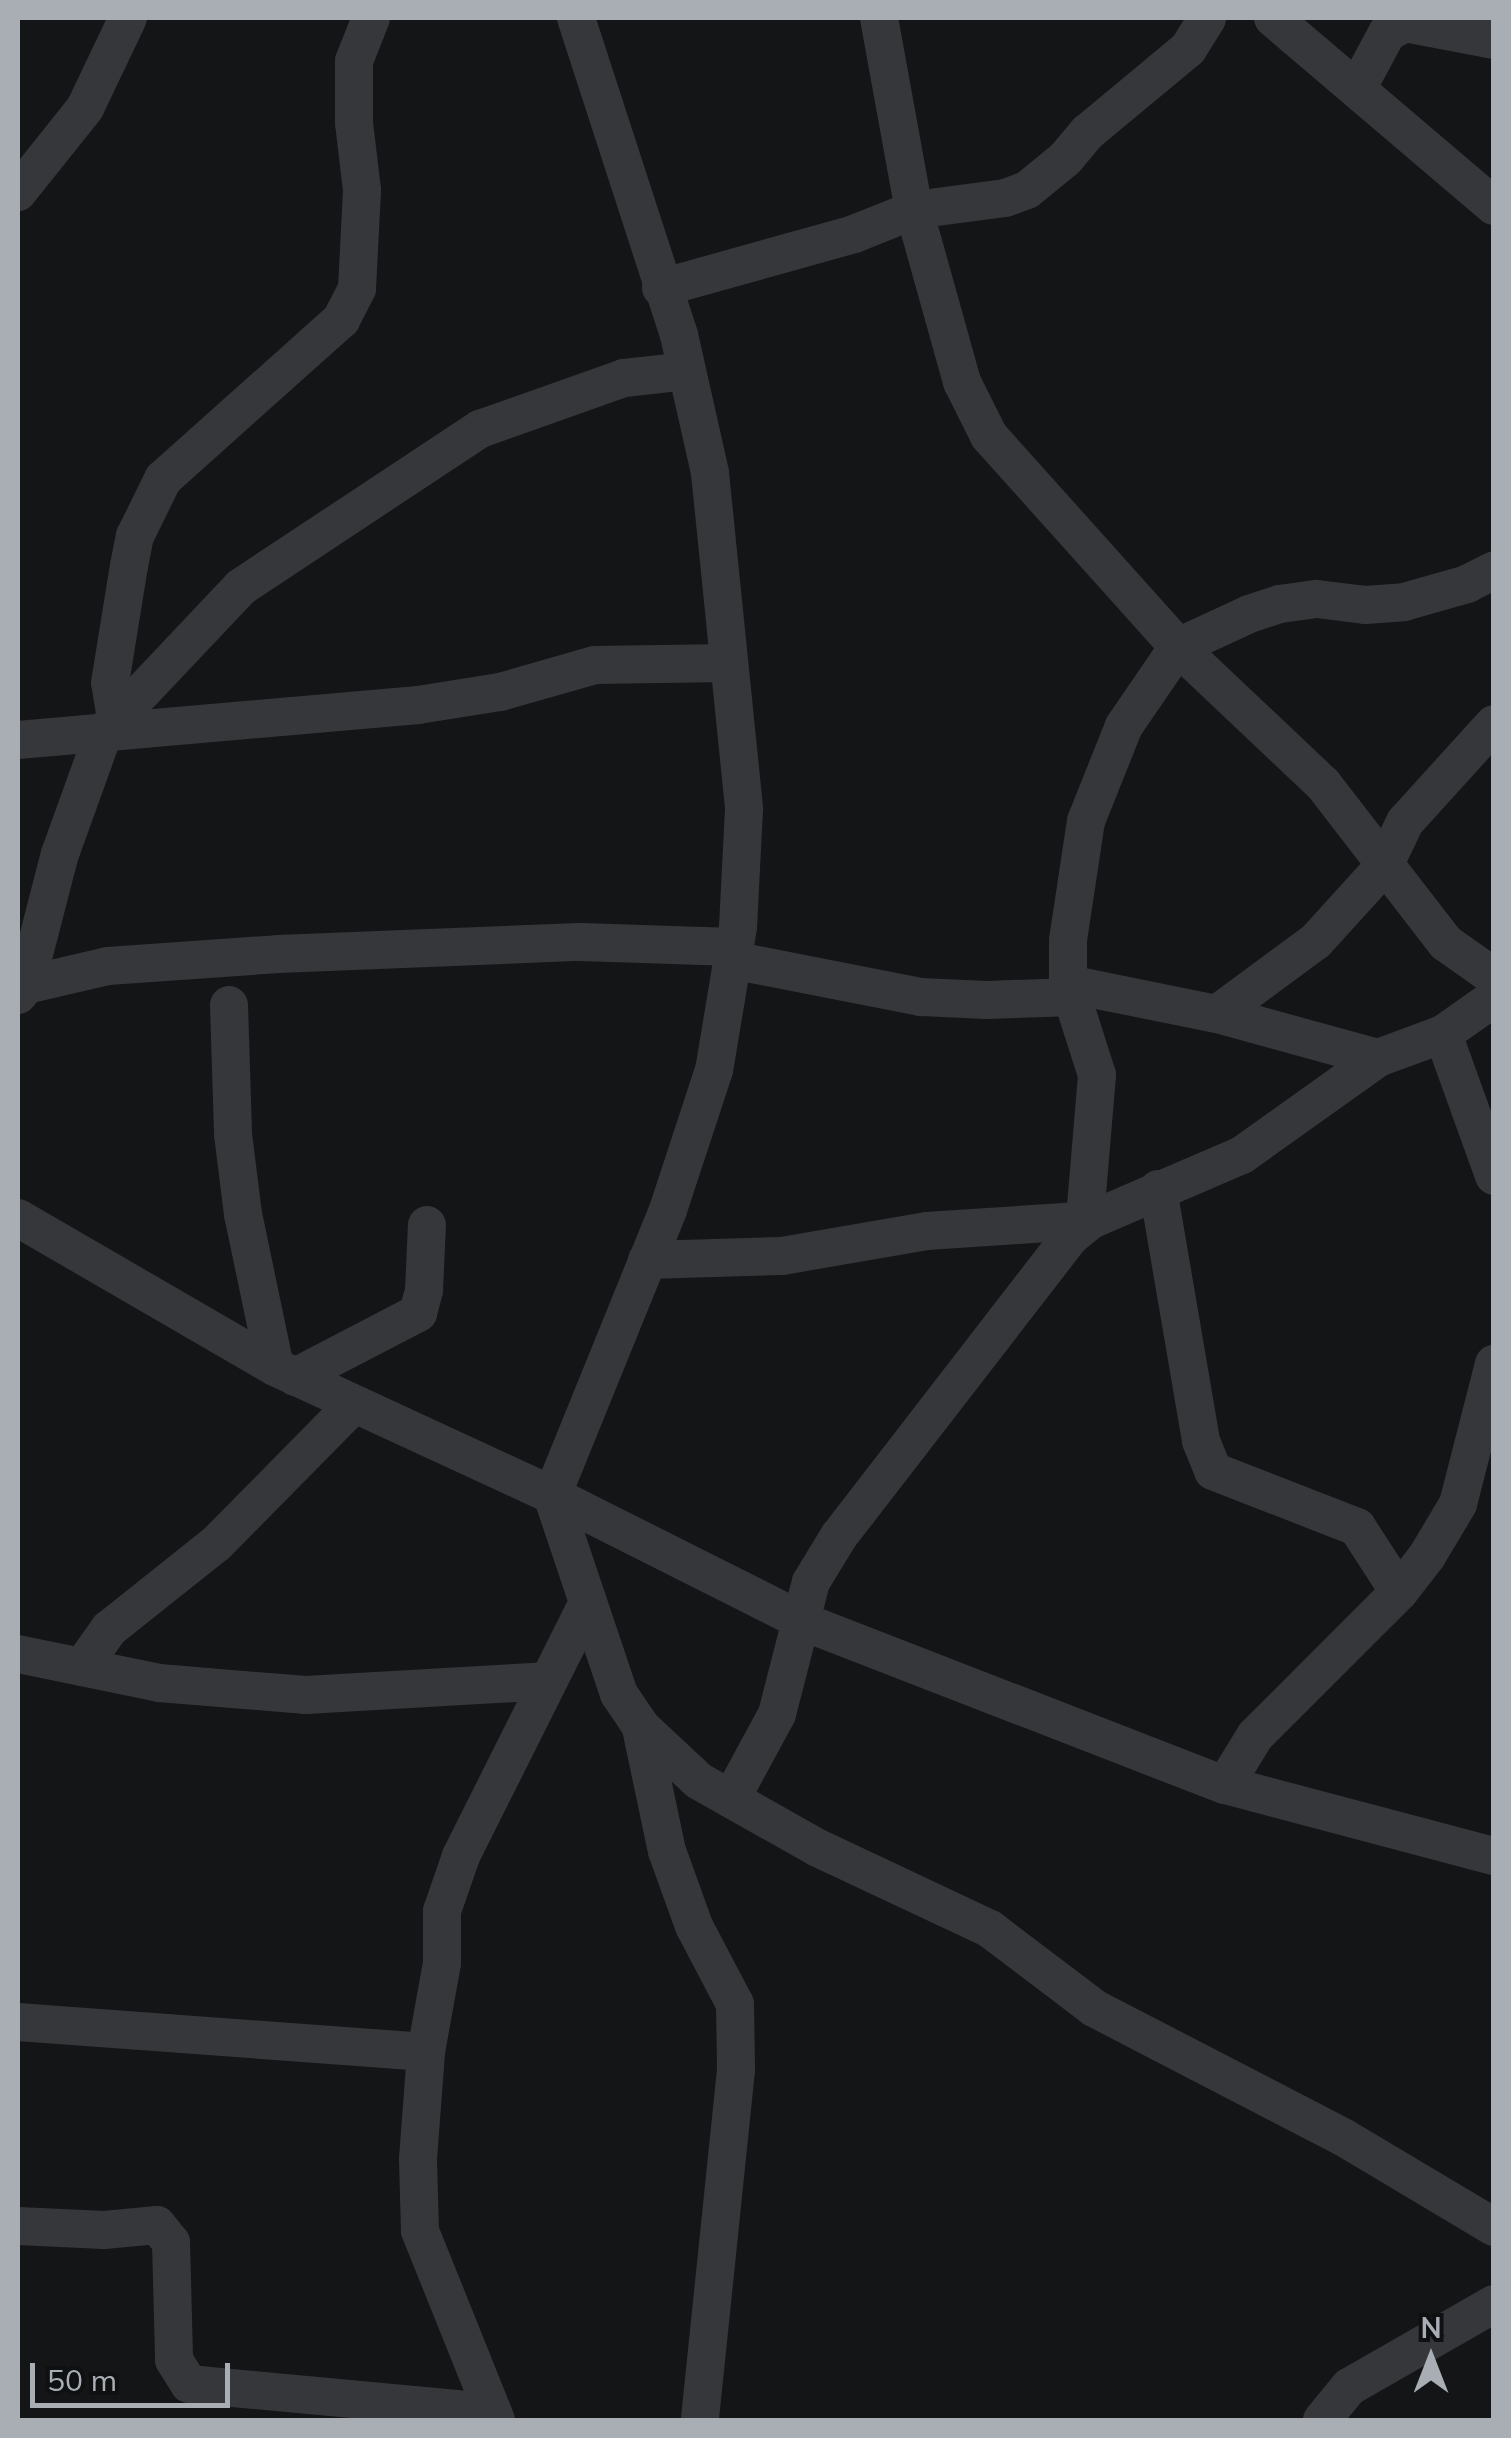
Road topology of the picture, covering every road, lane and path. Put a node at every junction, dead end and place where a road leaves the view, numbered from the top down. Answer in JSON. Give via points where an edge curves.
{"nodes":[{"id":1,"x":128,"y":18,"type":"edge"},
{"id":2,"x":371,"y":18,"type":"edge"},
{"id":3,"x":576,"y":18,"type":"edge"},
{"id":4,"x":879,"y":18,"type":"edge"},
{"id":5,"x":1208,"y":18,"type":"edge"},
{"id":6,"x":1273,"y":18,"type":"edge"},
{"id":7,"x":1494,"y":40,"type":"edge"},
{"id":8,"x":1357,"y":89,"type":"junction"},
{"id":9,"x":18,"y":192,"type":"edge"},
{"id":10,"x":1494,"y":206,"type":"edge"},
{"id":11,"x":914,"y":210,"type":"junction"},
{"id":12,"x":661,"y":288,"type":"junction"},
{"id":13,"x":686,"y":372,"type":"junction"},
{"id":14,"x":1494,"y":570,"type":"edge"},
{"id":15,"x":1178,"y":647,"type":"junction"},
{"id":16,"x":728,"y":662,"type":"junction"},
{"id":17,"x":1494,"y":724,"type":"edge"},
{"id":18,"x":110,"y":726,"type":"junction"},
{"id":19,"x":18,"y":740,"type":"edge"},
{"id":20,"x":1384,"y":866,"type":"junction"},
{"id":21,"x":733,"y":953,"type":"junction"},
{"id":22,"x":1494,"y":977,"type":"edge"},
{"id":23,"x":22,"y":990,"type":"edge"},
{"id":24,"x":1071,"y":991,"type":"junction"},
{"id":25,"x":1494,"y":998,"type":"edge"},
{"id":26,"x":229,"y":1005,"type":"dead end"},
{"id":27,"x":1218,"y":1014,"type":"junction"},
{"id":28,"x":1443,"y":1034,"type":"junction"},
{"id":29,"x":1378,"y":1058,"type":"junction"},
{"id":30,"x":1494,"y":1176,"type":"edge"},
{"id":31,"x":1158,"y":1190,"type":"junction"},
{"id":32,"x":18,"y":1218,"type":"edge"},
{"id":33,"x":1088,"y":1219,"type":"junction"},
{"id":34,"x":427,"y":1225,"type":"dead end"},
{"id":35,"x":647,"y":1260,"type":"junction"},
{"id":36,"x":285,"y":1372,"type":"junction"},
{"id":37,"x":1492,"y":1377,"type":"edge"},
{"id":38,"x":353,"y":1405,"type":"junction"},
{"id":39,"x":552,"y":1495,"type":"junction"},
{"id":40,"x":1399,"y":1592,"type":"junction"},
{"id":41,"x":586,"y":1606,"type":"junction"},
{"id":42,"x":804,"y":1622,"type":"junction"},
{"id":43,"x":18,"y":1654,"type":"edge"},
{"id":44,"x":82,"y":1668,"type":"junction"},
{"id":45,"x":547,"y":1681,"type":"junction"},
{"id":46,"x":641,"y":1727,"type":"junction"},
{"id":47,"x":1224,"y":1785,"type":"junction"},
{"id":48,"x":731,"y":1799,"type":"junction"},
{"id":49,"x":1494,"y":1856,"type":"edge"},
{"id":50,"x":18,"y":2022,"type":"edge"},
{"id":51,"x":426,"y":2052,"type":"junction"},
{"id":52,"x":18,"y":2226,"type":"edge"},
{"id":53,"x":1494,"y":2228,"type":"edge"},
{"id":54,"x":1494,"y":2304,"type":"edge"},
{"id":55,"x":494,"y":2416,"type":"edge"},
{"id":56,"x":700,"y":2420,"type":"edge"},
{"id":57,"x":1322,"y":2420,"type":"edge"}],
"edges":[{"from":1,"to":9,"type":"street","via":[[85,108]]},
{"from":2,"to":18,"type":"street","via":[[354,61],[362,190],[357,289],[341,320],[163,479],[135,536],[110,683]]},
{"from":3,"to":12,"type":"street"},
{"from":4,"to":11,"type":"street"},
{"from":5,"to":11,"type":"street","via":[[1188,49],[1088,132],[1039,183],[1004,198]]},
{"from":6,"to":8,"type":"street"},
{"from":7,"to":8,"type":"street","via":[[1405,23],[1387,33]]},
{"from":8,"to":10,"type":"street"},
{"from":11,"to":12,"type":"street","via":[[854,234]]},
{"from":11,"to":15,"type":"street","via":[[962,382],[989,436]]},
{"from":12,"to":13,"type":"street"},
{"from":13,"to":16,"type":"street","via":[[710,473]]},
{"from":13,"to":18,"type":"street","via":[[624,378],[480,429],[433,457],[242,587]]},
{"from":14,"to":15,"type":"street","via":[[1404,602],[1280,604]]},
{"from":15,"to":20,"type":"street","via":[[1323,784]]},
{"from":15,"to":24,"type":"street","via":[[1124,726],[1086,821],[1068,940]]},
{"from":16,"to":18,"type":"street","via":[[595,665],[500,692],[418,705]]},
{"from":16,"to":21,"type":"street","via":[[744,809]]},
{"from":17,"to":20,"type":"street","via":[[1405,822]]},
{"from":18,"to":19,"type":"street"},
{"from":18,"to":23,"type":"street","via":[[60,854]]},
{"from":20,"to":22,"type":"street","via":[[1446,943]]},
{"from":20,"to":27,"type":"street","via":[[1316,942]]},
{"from":21,"to":23,"type":"street","via":[[580,942],[278,954],[108,966]]},
{"from":21,"to":24,"type":"street","via":[[921,996],[986,1000]]},
{"from":21,"to":35,"type":"street","via":[[714,1070]]},
{"from":24,"to":27,"type":"street"},
{"from":24,"to":33,"type":"street","via":[[1097,1076]]},
{"from":25,"to":28,"type":"street"},
{"from":26,"to":36,"type":"street","via":[[233,1134],[244,1214]]},
{"from":27,"to":29,"type":"street"},
{"from":28,"to":29,"type":"street"},
{"from":28,"to":30,"type":"street"},
{"from":29,"to":31,"type":"street","via":[[1242,1155]]},
{"from":31,"to":33,"type":"street"},
{"from":31,"to":40,"type":"street","via":[[1202,1442],[1213,1472],[1357,1527]]},
{"from":32,"to":36,"type":"street"},
{"from":33,"to":35,"type":"street","via":[[927,1231],[782,1256]]},
{"from":33,"to":42,"type":"street","via":[[839,1536],[811,1582]]},
{"from":34,"to":36,"type":"street","via":[[418,1313]]},
{"from":35,"to":39,"type":"street"},
{"from":36,"to":38,"type":"street"},
{"from":37,"to":40,"type":"street","via":[[1458,1504]]},
{"from":38,"to":39,"type":"street"},
{"from":38,"to":44,"type":"street","via":[[216,1544],[109,1629]]},
{"from":39,"to":41,"type":"street"},
{"from":39,"to":42,"type":"street"},
{"from":40,"to":47,"type":"street","via":[[1255,1736]]},
{"from":41,"to":45,"type":"street"},
{"from":41,"to":46,"type":"street","via":[[619,1694]]},
{"from":42,"to":47,"type":"street"},
{"from":42,"to":48,"type":"street","via":[[777,1714]]},
{"from":43,"to":44,"type":"street"},
{"from":44,"to":45,"type":"street","via":[[159,1683],[306,1695]]},
{"from":45,"to":51,"type":"street","via":[[474,1827],[442,1910],[442,1964]]},
{"from":46,"to":48,"type":"street","via":[[699,1781]]},
{"from":46,"to":56,"type":"street","via":[[667,1851],[694,1926],[735,2004],[736,2070]]},
{"from":47,"to":49,"type":"street"},
{"from":48,"to":53,"type":"street","via":[[990,1929],[1094,2008],[1343,2137]]},
{"from":50,"to":51,"type":"street"},
{"from":51,"to":55,"type":"street","via":[[420,2231]]},
{"from":52,"to":55,"type":"street","via":[[157,2225],[171,2242],[174,2360],[189,2384]]},
{"from":54,"to":57,"type":"street","via":[[1349,2387]]}]}
